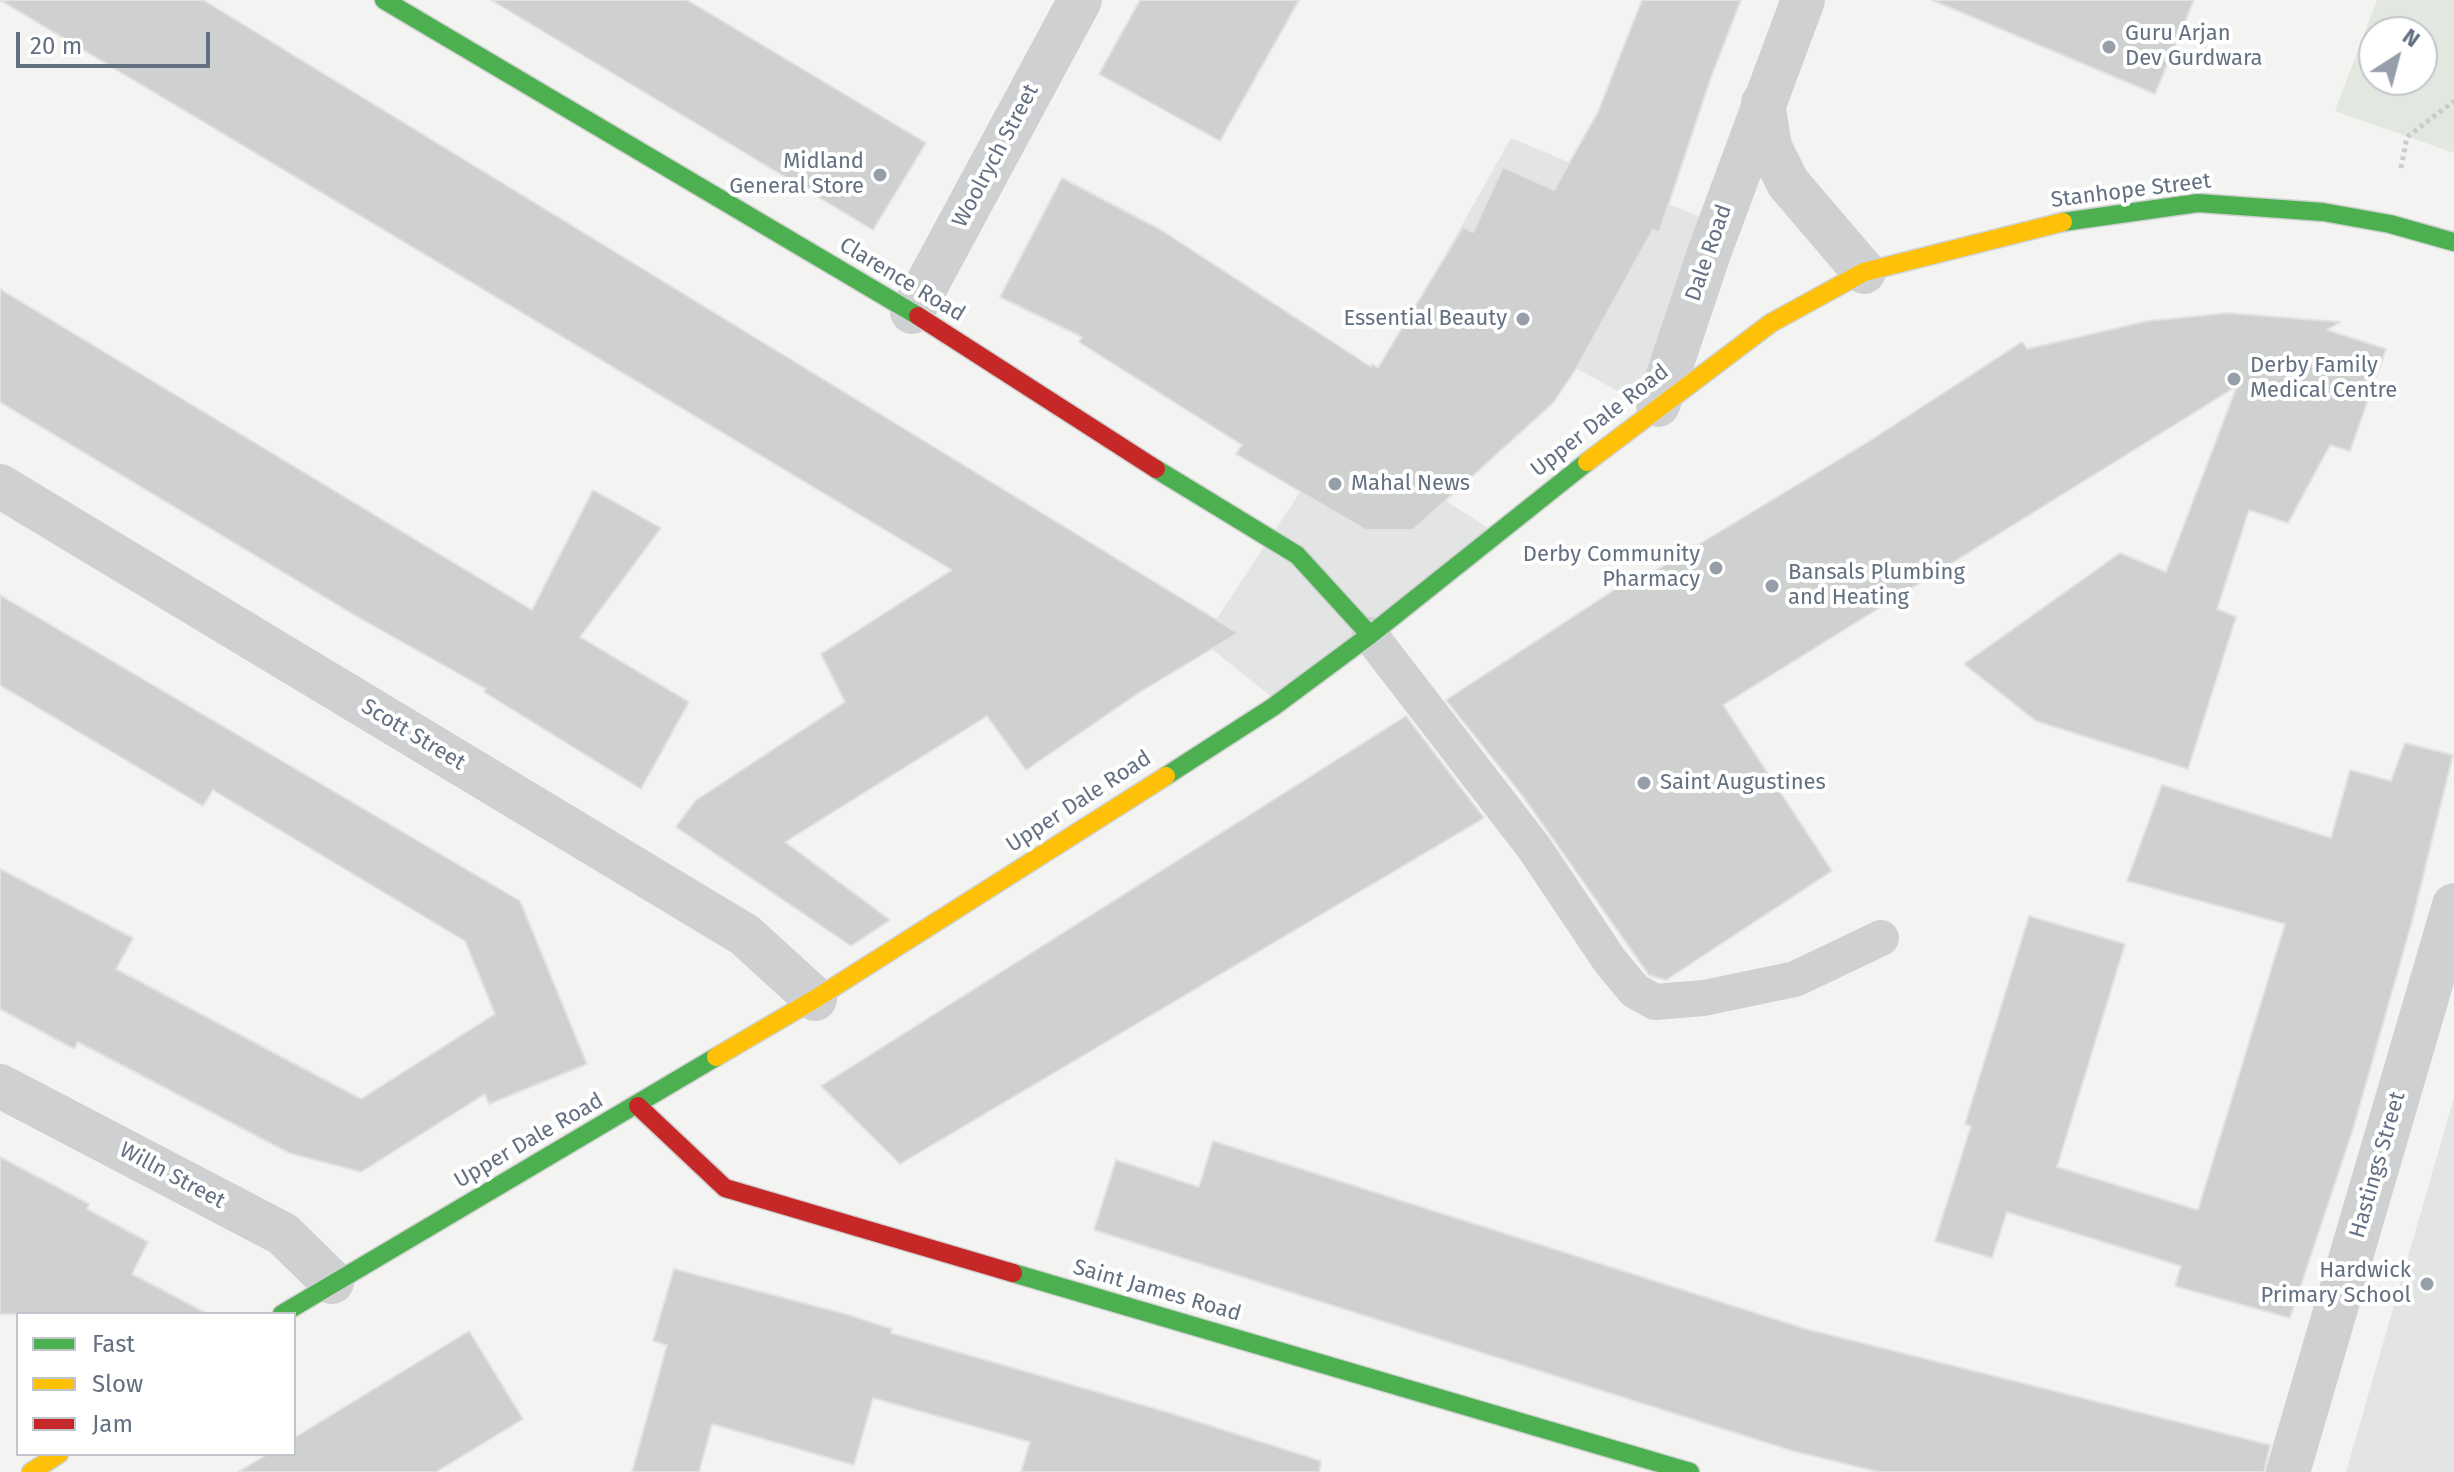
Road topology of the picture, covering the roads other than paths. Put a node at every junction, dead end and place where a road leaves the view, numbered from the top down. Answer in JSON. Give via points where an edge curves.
{"nodes":[{"id":1,"x":384,"y":0,"type":"edge"},
{"id":2,"x":1080,"y":0,"type":"edge"},
{"id":3,"x":1803,"y":0,"type":"edge"},
{"id":4,"x":1763,"y":103,"type":"junction"},
{"id":5,"x":2454,"y":242,"type":"edge"},
{"id":6,"x":1864,"y":272,"type":"junction"},
{"id":7,"x":912,"y":312,"type":"junction"},
{"id":8,"x":1658,"y":405,"type":"junction"},
{"id":9,"x":0,"y":486,"type":"edge"},
{"id":10,"x":1370,"y":635,"type":"junction"},
{"id":11,"x":2454,"y":905,"type":"edge"},
{"id":12,"x":1881,"y":938,"type":"dead end"},
{"id":13,"x":815,"y":999,"type":"junction"},
{"id":14,"x":0,"y":1086,"type":"edge"},
{"id":15,"x":638,"y":1106,"type":"junction"},
{"id":16,"x":332,"y":1282,"type":"junction"},
{"id":17,"x":285,"y":1312,"type":"edge"},
{"id":18,"x":56,"y":1456,"type":"edge"},
{"id":19,"x":31,"y":1472,"type":"edge"},
{"id":20,"x":1690,"y":1472,"type":"edge"},
{"id":21,"x":2288,"y":1472,"type":"edge"}],
"edges":[{"from":1,"to":7,"type":"street","name":"Clarence Road"},
{"from":2,"to":7,"type":"street","name":"Woolrych Street"},
{"from":3,"to":4,"type":"street","name":"Dale Road"},
{"from":4,"to":6,"type":"street","via":[[1770,147],[1788,183]]},
{"from":4,"to":8,"type":"street","name":"Dale Road"},
{"from":5,"to":6,"type":"street","name":"Stanhope Street","via":[[2323,212],[2198,203],[2039,226]]},
{"from":6,"to":8,"type":"street","name":"Upper Dale Road","via":[[1771,323]]},
{"from":7,"to":10,"type":"street","name":"Clarence Road","via":[[1297,555]]},
{"from":8,"to":10,"type":"street","name":"Upper Dale Road"},
{"from":9,"to":13,"type":"street","name":"Scott Street","via":[[745,935]]},
{"from":10,"to":12,"type":"lane","via":[[1535,849],[1635,991],[1655,1002],[1795,979]]},
{"from":10,"to":13,"type":"street","name":"Upper Dale Road","via":[[1273,707]]},
{"from":11,"to":21,"type":"street","name":"Hastings Street"},
{"from":13,"to":15,"type":"street","name":"Upper Dale Road"},
{"from":14,"to":16,"type":"street","name":"Willn Street","via":[[283,1234]]},
{"from":15,"to":16,"type":"street","name":"Upper Dale Road"},
{"from":15,"to":20,"type":"street","name":"Saint James Road","via":[[725,1188]]},
{"from":16,"to":17,"type":"street","name":"Upper Dale Road"},
{"from":18,"to":19,"type":"street"}]}
